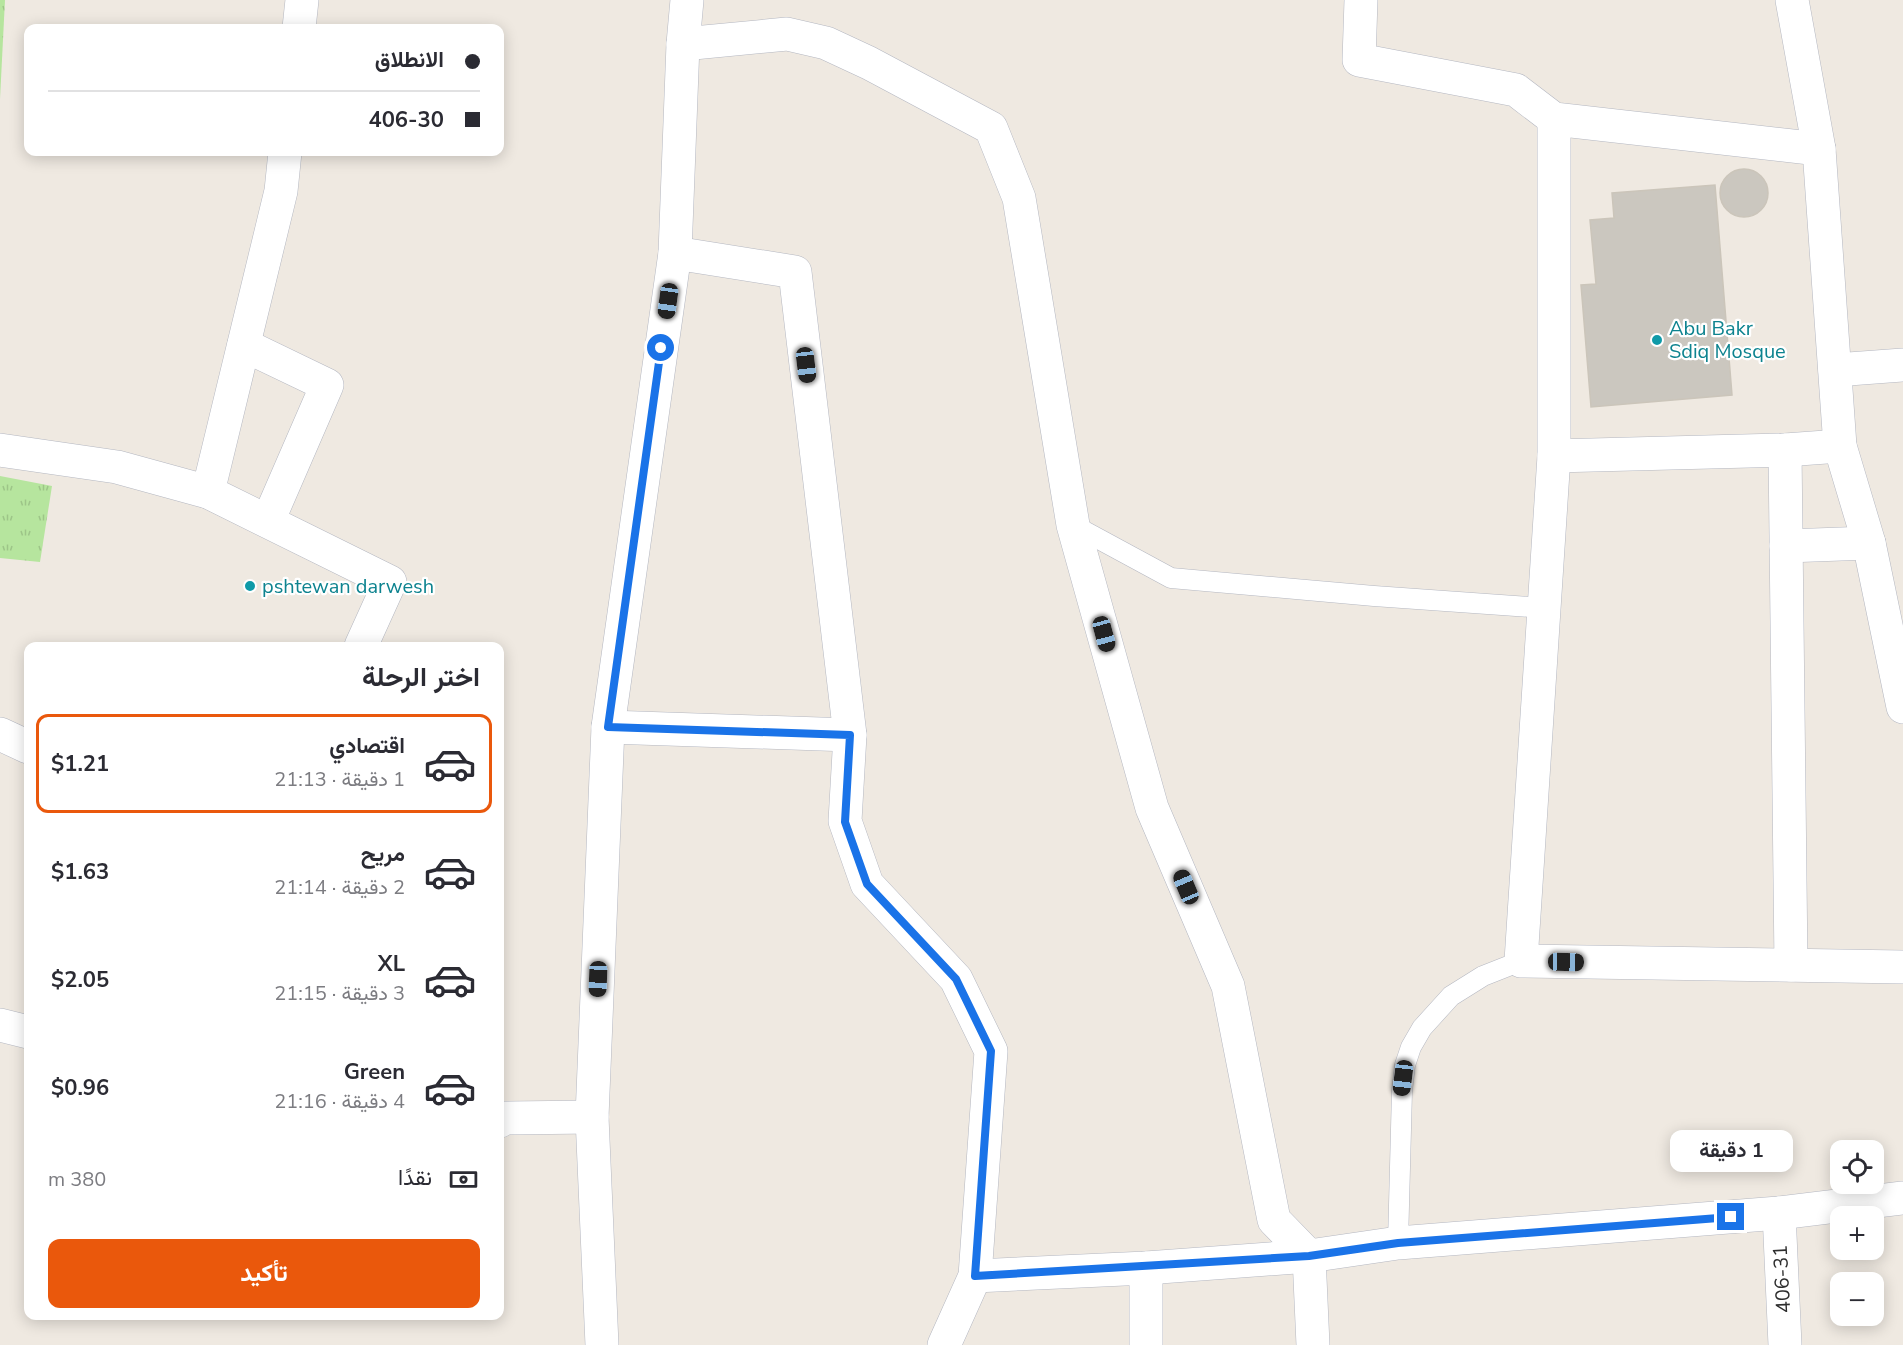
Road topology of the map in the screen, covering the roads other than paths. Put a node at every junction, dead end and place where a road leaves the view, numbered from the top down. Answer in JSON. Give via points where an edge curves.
{"nodes":[{"id":1,"x":302,"y":0,"type":"edge"},
{"id":2,"x":687,"y":0,"type":"edge"},
{"id":3,"x":1361,"y":0,"type":"edge"},
{"id":4,"x":1792,"y":0,"type":"edge"},
{"id":5,"x":299,"y":24,"type":"edge"},
{"id":6,"x":682,"y":44,"type":"junction"},
{"id":7,"x":1554,"y":119,"type":"junction"},
{"id":8,"x":1819,"y":149,"type":"junction"},
{"id":9,"x":285,"y":156,"type":"edge"},
{"id":10,"x":675,"y":254,"type":"junction"},
{"id":11,"x":244,"y":345,"type":"junction"},
{"id":12,"x":1903,"y":365,"type":"edge"},
{"id":13,"x":1835,"y":370,"type":"junction"},
{"id":14,"x":1840,"y":446,"type":"junction"},
{"id":15,"x":0,"y":450,"type":"edge"},
{"id":16,"x":1785,"y":450,"type":"junction"},
{"id":17,"x":1554,"y":456,"type":"junction"},
{"id":18,"x":208,"y":492,"type":"junction"},
{"id":19,"x":268,"y":521,"type":"junction"},
{"id":20,"x":1073,"y":525,"type":"junction"},
{"id":21,"x":1869,"y":543,"type":"junction"},
{"id":22,"x":1786,"y":546,"type":"junction"},
{"id":23,"x":1544,"y":608,"type":"junction"},
{"id":24,"x":1895,"y":633,"type":"edge"},
{"id":25,"x":363,"y":642,"type":"edge"},
{"id":26,"x":1903,"y":707,"type":"edge"},
{"id":27,"x":608,"y":727,"type":"junction"},
{"id":28,"x":0,"y":734,"type":"edge"},
{"id":29,"x":850,"y":735,"type":"junction"},
{"id":30,"x":24,"y":745,"type":"edge"},
{"id":31,"x":1521,"y":961,"type":"junction"},
{"id":32,"x":1791,"y":965,"type":"junction"},
{"id":33,"x":1903,"y":967,"type":"edge"},
{"id":34,"x":0,"y":1025,"type":"edge"},
{"id":35,"x":24,"y":1031,"type":"edge"},
{"id":36,"x":592,"y":1117,"type":"junction"},
{"id":37,"x":504,"y":1119,"type":"edge"},
{"id":38,"x":1903,"y":1198,"type":"edge"},
{"id":39,"x":1779,"y":1213,"type":"junction"},
{"id":40,"x":1398,"y":1243,"type":"junction"},
{"id":41,"x":1309,"y":1256,"type":"junction"},
{"id":42,"x":1146,"y":1268,"type":"junction"},
{"id":43,"x":975,"y":1276,"type":"junction"},
{"id":44,"x":602,"y":1345,"type":"edge"},
{"id":45,"x":944,"y":1345,"type":"edge"},
{"id":46,"x":1146,"y":1345,"type":"edge"},
{"id":47,"x":1313,"y":1345,"type":"edge"},
{"id":48,"x":1785,"y":1345,"type":"edge"}],
"edges":[{"from":1,"to":5,"type":"street"},
{"from":2,"to":6,"type":"street"},
{"from":3,"to":7,"type":"street","via":[[1359,60],[1516,90]]},
{"from":4,"to":8,"type":"street"},
{"from":6,"to":10,"type":"street"},
{"from":6,"to":20,"type":"street","via":[[788,34],[826,43],[991,128],[1019,198]]},
{"from":7,"to":8,"type":"street"},
{"from":7,"to":17,"type":"street"},
{"from":8,"to":13,"type":"street"},
{"from":9,"to":11,"type":"street","via":[[281,191]]},
{"from":10,"to":27,"type":"street"},
{"from":10,"to":29,"type":"street","via":[[795,272]]},
{"from":11,"to":18,"type":"street"},
{"from":11,"to":19,"type":"street","via":[[327,385]]},
{"from":12,"to":13,"type":"street"},
{"from":13,"to":14,"type":"street"},
{"from":14,"to":16,"type":"street"},
{"from":14,"to":21,"type":"street"},
{"from":15,"to":18,"type":"street","via":[[117,467]]},
{"from":16,"to":17,"type":"street"},
{"from":16,"to":22,"type":"street"},
{"from":17,"to":23,"type":"street"},
{"from":18,"to":19,"type":"street"},
{"from":19,"to":25,"type":"street","via":[[390,582]]},
{"from":20,"to":23,"type":"lane","via":[[1171,578]]},
{"from":20,"to":41,"type":"street","via":[[1152,808],[1228,986],[1274,1220]]},
{"from":21,"to":22,"type":"street"},
{"from":21,"to":24,"type":"street"},
{"from":22,"to":32,"type":"street"},
{"from":23,"to":31,"type":"street"},
{"from":24,"to":26,"type":"street"},
{"from":27,"to":29,"type":"street"},
{"from":27,"to":36,"type":"street"},
{"from":28,"to":30,"type":"street"},
{"from":29,"to":43,"type":"street","via":[[845,822],[867,884],[956,979],[991,1051]]},
{"from":31,"to":32,"type":"street"},
{"from":31,"to":40,"type":"lane","via":[[1483,976],[1451,996],[1422,1028],[1411,1047],[1402,1091]]},
{"from":32,"to":33,"type":"street"},
{"from":34,"to":35,"type":"street"},
{"from":36,"to":37,"type":"street"},
{"from":36,"to":44,"type":"street"},
{"from":38,"to":39,"type":"street"},
{"from":39,"to":40,"type":"street"},
{"from":39,"to":48,"type":"street","name":"406-31"},
{"from":40,"to":41,"type":"street"},
{"from":41,"to":42,"type":"street"},
{"from":41,"to":47,"type":"street"},
{"from":42,"to":43,"type":"street"},
{"from":42,"to":46,"type":"street"},
{"from":43,"to":45,"type":"street"}]}
